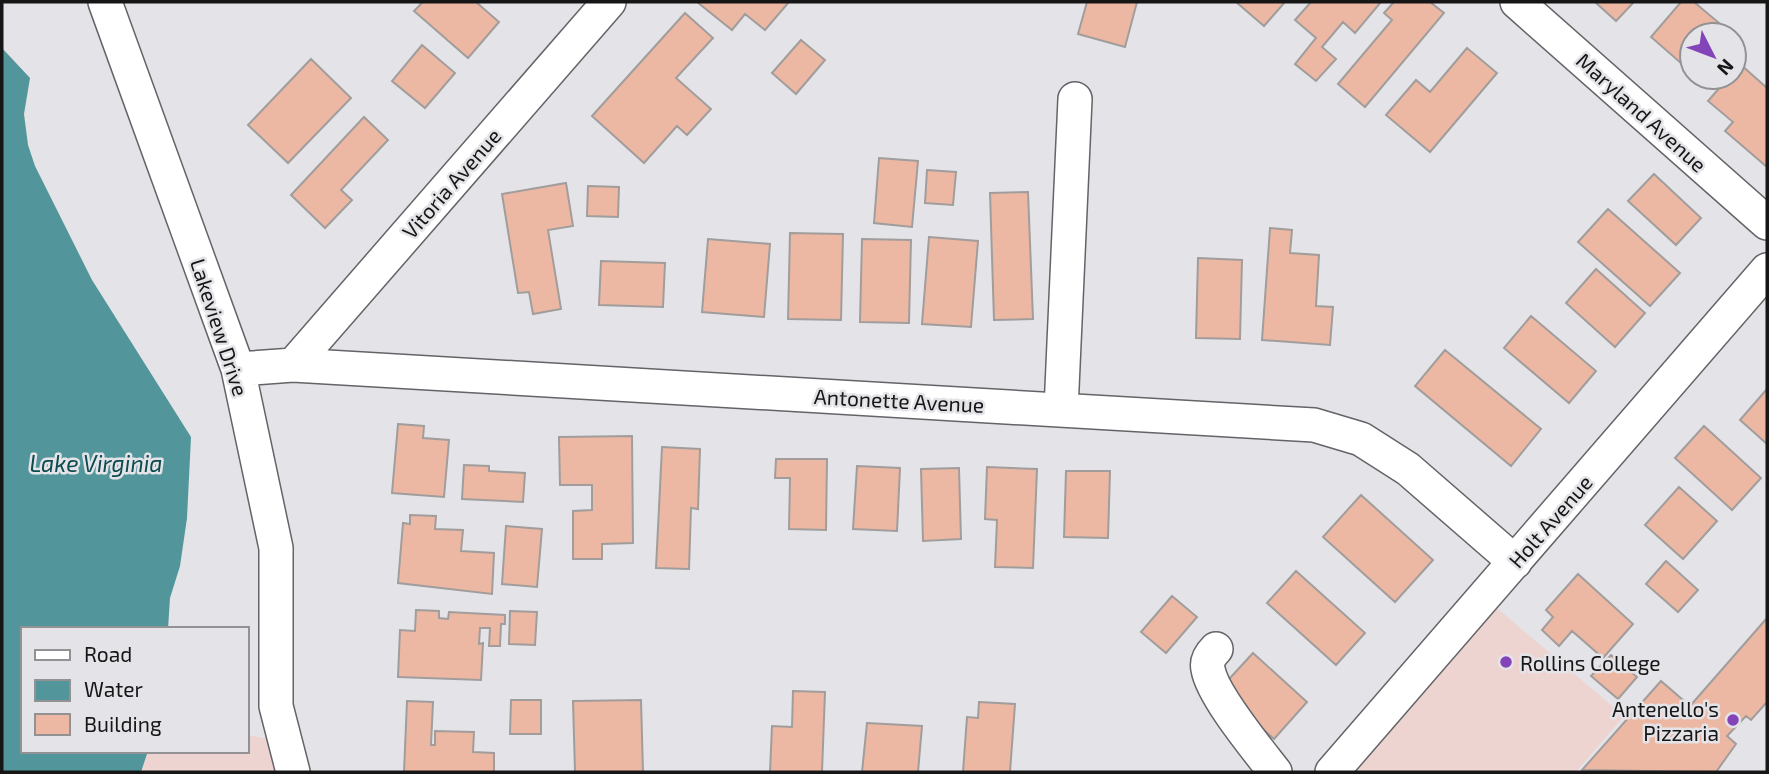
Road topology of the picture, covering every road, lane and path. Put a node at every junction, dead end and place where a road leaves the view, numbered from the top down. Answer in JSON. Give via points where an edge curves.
{"nodes":[{"id":1,"x":105,"y":2,"type":"edge"},
{"id":2,"x":610,"y":2,"type":"edge"},
{"id":3,"x":1517,"y":2,"type":"edge"},
{"id":4,"x":1075,"y":99,"type":"dead end"},
{"id":5,"x":1767,"y":223,"type":"edge"},
{"id":6,"x":1767,"y":270,"type":"edge"},
{"id":7,"x":293,"y":365,"type":"junction"},
{"id":8,"x":237,"y":369,"type":"junction"},
{"id":9,"x":1061,"y":410,"type":"junction"},
{"id":10,"x":1515,"y":562,"type":"junction"},
{"id":11,"x":1216,"y":649,"type":"dead end"},
{"id":12,"x":293,"y":772,"type":"edge"},
{"id":13,"x":1275,"y":772,"type":"edge"},
{"id":14,"x":1332,"y":772,"type":"edge"}],
"edges":[{"from":1,"to":8,"type":"street","name":"Lakeview Drive"},
{"from":2,"to":7,"type":"street","name":"Vitoria Avenue"},
{"from":3,"to":5,"type":"street","name":"Maryland Avenue"},
{"from":4,"to":9,"type":"street"},
{"from":6,"to":10,"type":"street","name":"Holt Avenue"},
{"from":7,"to":8,"type":"street","name":"Antonette Avenue"},
{"from":7,"to":9,"type":"street","name":"Antonette Avenue"},
{"from":8,"to":12,"type":"street","name":"Lakeview Drive","via":[[276,548],[276,706]]},
{"from":9,"to":10,"type":"street","name":"Antonette Avenue","via":[[1314,425],[1361,439],[1408,469]]},
{"from":10,"to":14,"type":"street","name":"Holt Avenue"},
{"from":11,"to":13,"type":"street","via":[[1207,667],[1215,688]]}]}
